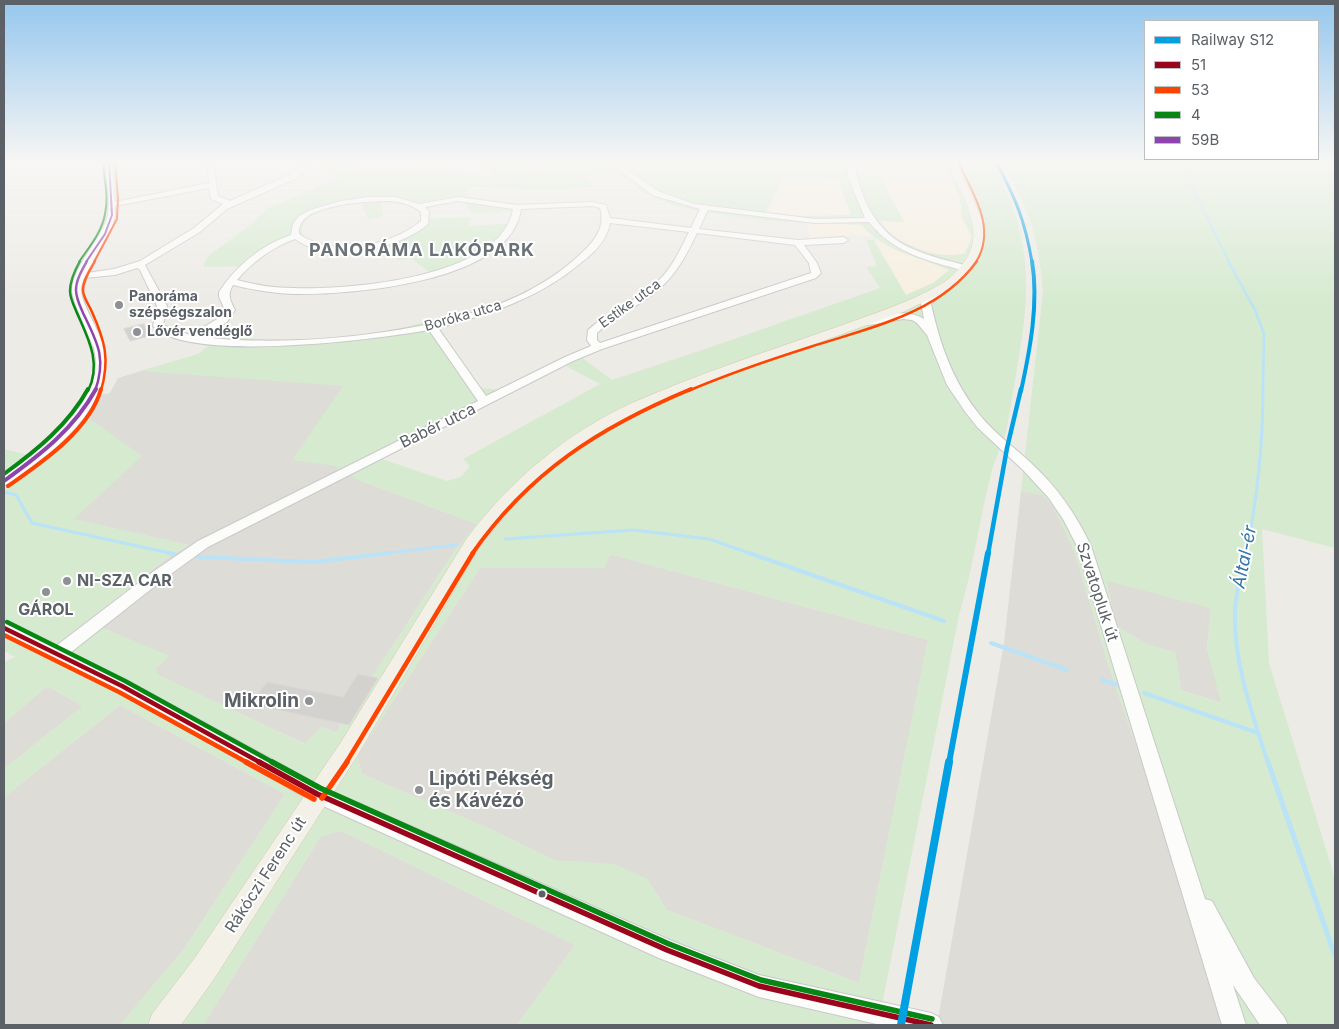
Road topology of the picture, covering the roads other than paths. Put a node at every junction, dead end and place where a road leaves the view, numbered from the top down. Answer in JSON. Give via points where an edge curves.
{"nodes":[{"id":1,"x":112,"y":210,"type":"edge"},
{"id":2,"x":220,"y":210,"type":"edge"},
{"id":3,"x":317,"y":210,"type":"edge"},
{"id":4,"x":423,"y":210,"type":"edge"},
{"id":5,"x":516,"y":210,"type":"edge"},
{"id":6,"x":604,"y":210,"type":"edge"},
{"id":7,"x":704,"y":210,"type":"edge"},
{"id":8,"x":720,"y":210,"type":"edge"},
{"id":9,"x":866,"y":210,"type":"edge"},
{"id":10,"x":973,"y":210,"type":"edge"},
{"id":11,"x":606,"y":220,"type":"junction"},
{"id":12,"x":870,"y":220,"type":"junction"},
{"id":13,"x":693,"y":229,"type":"junction"},
{"id":14,"x":296,"y":236,"type":"junction"},
{"id":15,"x":844,"y":240,"type":"dead end"},
{"id":16,"x":798,"y":243,"type":"junction"},
{"id":17,"x":138,"y":265,"type":"junction"},
{"id":18,"x":965,"y":268,"type":"junction"},
{"id":19,"x":80,"y":276,"type":"junction"},
{"id":20,"x":232,"y":282,"type":"junction"},
{"id":21,"x":947,"y":286,"type":"junction"},
{"id":22,"x":907,"y":307,"type":"junction"},
{"id":23,"x":920,"y":320,"type":"junction"},
{"id":24,"x":931,"y":324,"type":"junction"},
{"id":25,"x":431,"y":326,"type":"junction"},
{"id":26,"x":837,"y":331,"type":"junction"},
{"id":27,"x":932,"y":336,"type":"junction"},
{"id":28,"x":192,"y":338,"type":"junction"},
{"id":29,"x":598,"y":347,"type":"junction"},
{"id":30,"x":484,"y":403,"type":"junction"},
{"id":31,"x":4,"y":481,"type":"edge"},
{"id":32,"x":4,"y":628,"type":"edge"},
{"id":33,"x":57,"y":654,"type":"junction"},
{"id":34,"x":317,"y":794,"type":"junction"},
{"id":35,"x":1192,"y":886,"type":"junction"},
{"id":36,"x":163,"y":1025,"type":"edge"},
{"id":37,"x":931,"y":1025,"type":"edge"},
{"id":38,"x":1234,"y":1025,"type":"edge"},
{"id":39,"x":1276,"y":1025,"type":"edge"}],
"edges":[{"from":1,"to":19,"type":"street","via":[[107,229]]},
{"from":2,"to":17,"type":"street","via":[[203,226]]},
{"from":3,"to":14,"type":"street","via":[[301,218],[295,226]]},
{"from":4,"to":14,"type":"street","via":[[427,218],[422,226],[407,236],[385,243],[357,248],[328,248],[307,243]]},
{"from":5,"to":20,"type":"street","via":[[511,227],[488,249],[462,264],[421,278],[370,288],[323,292],[278,290]]},
{"from":6,"to":11,"type":"street"},
{"from":7,"to":13,"type":"street","name":"Estike utca"},
{"from":8,"to":12,"type":"street","via":[[815,221]]},
{"from":9,"to":12,"type":"street"},
{"from":10,"to":18,"type":"main road","name":"Rákóczi Ferenc út","via":[[979,223],[977,248]]},
{"from":11,"to":13,"type":"street"},
{"from":11,"to":25,"type":"street","name":"Boróka utca","via":[[593,248],[552,282],[511,302]]},
{"from":12,"to":18,"type":"street","via":[[883,235],[901,247]]},
{"from":13,"to":16,"type":"street"},
{"from":13,"to":29,"type":"street","name":"Estike utca","via":[[684,254],[662,282],[592,332],[592,340]]},
{"from":14,"to":20,"type":"street","via":[[274,244]]},
{"from":15,"to":16,"type":"street"},
{"from":16,"to":29,"type":"street","name":"Babér utca","via":[[815,267],[813,276]]},
{"from":17,"to":19,"type":"street","via":[[115,272]]},
{"from":17,"to":28,"type":"street","name":"Boróka utca","via":[[144,268],[162,306],[158,326]]},
{"from":18,"to":21,"type":"main road","name":"Rákóczi Ferenc út"},
{"from":19,"to":31,"type":"street","via":[[77,296],[100,351],[99,379],[73,424],[37,458]]},
{"from":20,"to":28,"type":"street","via":[[224,294],[230,310],[228,316]]},
{"from":21,"to":22,"type":"main road","name":"Rákóczi Ferenc út"},
{"from":21,"to":24,"type":"street","name":"Szvatopluk út","via":[[926,303]]},
{"from":22,"to":23,"type":"street","name":"Szvatopluk út"},
{"from":22,"to":24,"type":"street","via":[[925,316]]},
{"from":22,"to":26,"type":"main road","name":"Rákóczi Ferenc út"},
{"from":23,"to":26,"type":"street","via":[[908,316],[892,317]]},
{"from":23,"to":27,"type":"street","name":"Szvatopluk út"},
{"from":24,"to":27,"type":"street","name":"Szvatopluk út"},
{"from":25,"to":28,"type":"street","name":"Boróka utca","via":[[339,341],[247,343]]},
{"from":25,"to":30,"type":"street"},
{"from":26,"to":34,"type":"main road","name":"Rákóczi Ferenc út","via":[[636,407],[590,432],[536,472],[473,542],[349,749]]},
{"from":27,"to":35,"type":"street","name":"Szvatopluk út","via":[[951,381],[981,424],[1037,476],[1059,502],[1084,546]]},
{"from":29,"to":30,"type":"street","name":"Babér utca"},
{"from":30,"to":33,"type":"street","name":"Babér utca","via":[[192,551]]},
{"from":32,"to":33,"type":"street"},
{"from":33,"to":34,"type":"street","via":[[122,686]]},
{"from":34,"to":36,"type":"main road","name":"Rákóczi Ferenc út","via":[[234,925]]},
{"from":34,"to":37,"type":"street","via":[[719,971],[759,986]]},
{"from":35,"to":38,"type":"street","name":"Szvatopluk út"},
{"from":35,"to":39,"type":"street","name":"Szvatopluk út","via":[[1255,999]]}]}
